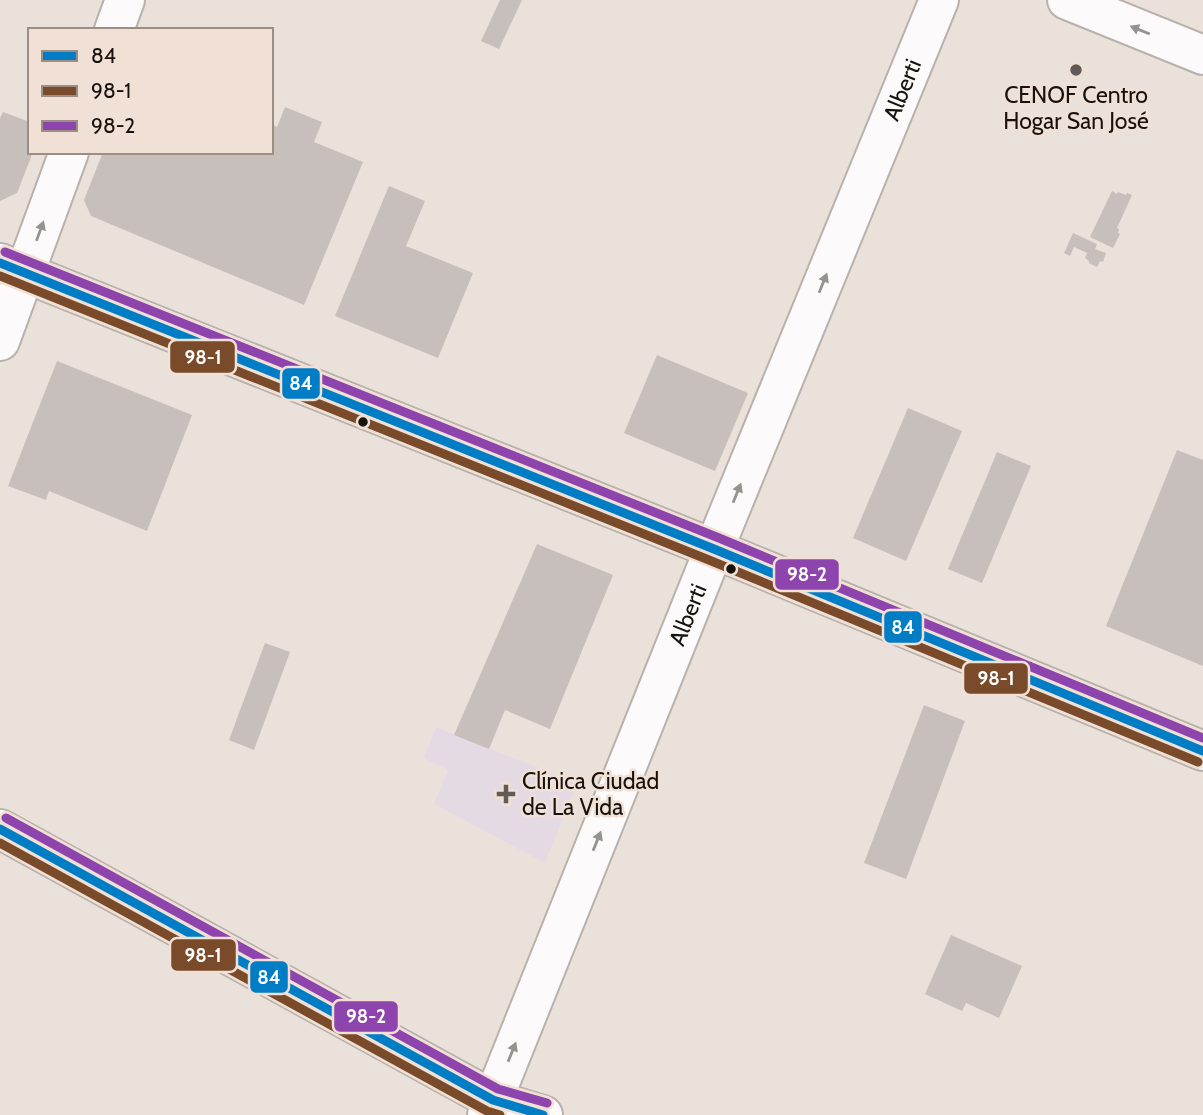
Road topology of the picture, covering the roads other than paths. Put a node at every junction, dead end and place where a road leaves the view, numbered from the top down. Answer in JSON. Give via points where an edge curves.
{"nodes":[{"id":1,"x":125,"y":0,"type":"edge"},
{"id":2,"x":939,"y":0,"type":"edge"},
{"id":3,"x":1067,"y":0,"type":"edge"},
{"id":4,"x":115,"y":28,"type":"edge"},
{"id":5,"x":1203,"y":55,"type":"edge"},
{"id":6,"x":68,"y":154,"type":"edge"},
{"id":7,"x":12,"y":268,"type":"edge"},
{"id":8,"x":0,"y":341,"type":"edge"},
{"id":9,"x":714,"y":549,"type":"junction"},
{"id":10,"x":1203,"y":751,"type":"edge"},
{"id":11,"x":0,"y":829,"type":"edge"},
{"id":12,"x":490,"y":1108,"type":"edge"},
{"id":13,"x":543,"y":1115,"type":"edge"}],
"edges":[{"from":1,"to":4,"type":"street"},
{"from":9,"to":2,"type":"street","name":"Alberti","one_way":true},
{"from":5,"to":3,"type":"street","one_way":true},
{"from":7,"to":6,"type":"street","one_way":true},
{"from":7,"to":8,"type":"street"},
{"from":7,"to":9,"type":"street"},
{"from":9,"to":10,"type":"street"},
{"from":12,"to":9,"type":"street","name":"Alberti","one_way":true},
{"from":11,"to":12,"type":"street"},
{"from":12,"to":13,"type":"street"}]}
